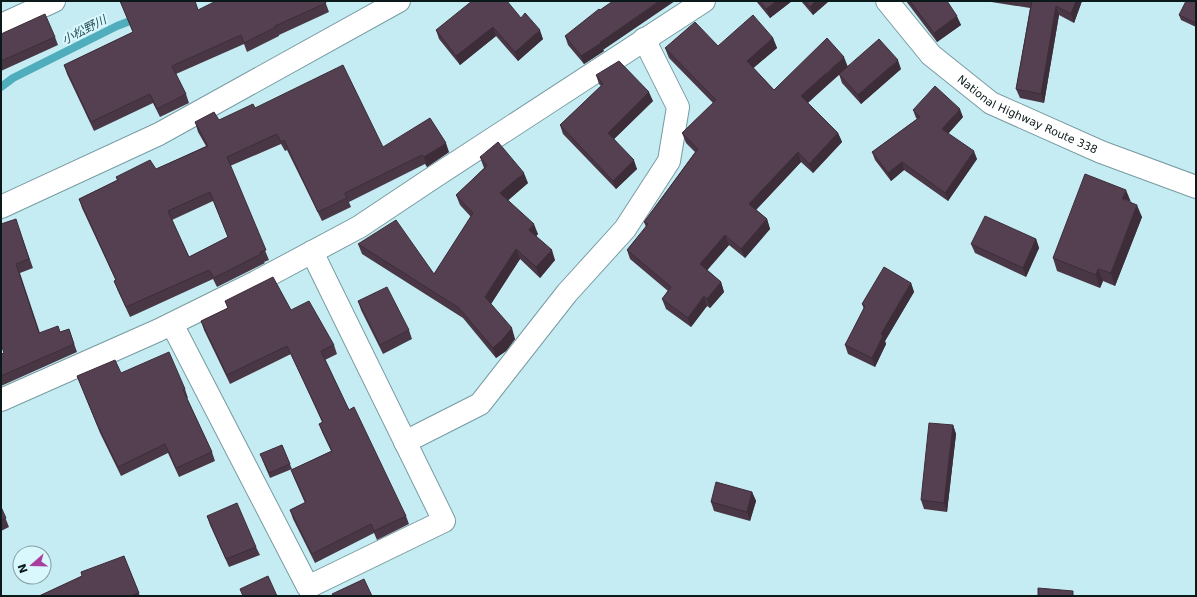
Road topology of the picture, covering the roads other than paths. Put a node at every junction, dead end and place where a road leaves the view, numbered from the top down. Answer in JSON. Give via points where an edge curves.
{"nodes":[{"id":1,"x":54,"y":1,"type":"edge"},
{"id":2,"x":399,"y":1,"type":"edge"},
{"id":3,"x":704,"y":1,"type":"edge"},
{"id":4,"x":887,"y":1,"type":"edge"},
{"id":5,"x":1,"y":25,"type":"edge"},
{"id":6,"x":644,"y":39,"type":"junction"},
{"id":7,"x":1196,"y":187,"type":"edge"},
{"id":8,"x":1,"y":207,"type":"edge"},
{"id":9,"x":312,"y":252,"type":"junction"},
{"id":10,"x":172,"y":324,"type":"junction"},
{"id":11,"x":1,"y":400,"type":"edge"},
{"id":12,"x":405,"y":442,"type":"junction"}],
"edges":[{"from":1,"to":5,"type":"main road"},
{"from":2,"to":8,"type":"main road","via":[[159,134]]},
{"from":3,"to":6,"type":"main road"},
{"from":4,"to":7,"type":"main road","name":"National Highway Route 338","via":[[931,55],[991,103],[1101,152]]},
{"from":6,"to":9,"type":"main road","via":[[359,227]]},
{"from":6,"to":12,"type":"main road","via":[[678,107],[669,161],[625,229],[567,293],[480,404]]},
{"from":9,"to":10,"type":"main road"},
{"from":9,"to":12,"type":"main road"},
{"from":10,"to":11,"type":"main road"},
{"from":10,"to":12,"type":"main road","via":[[308,587],[444,521]]}]}
